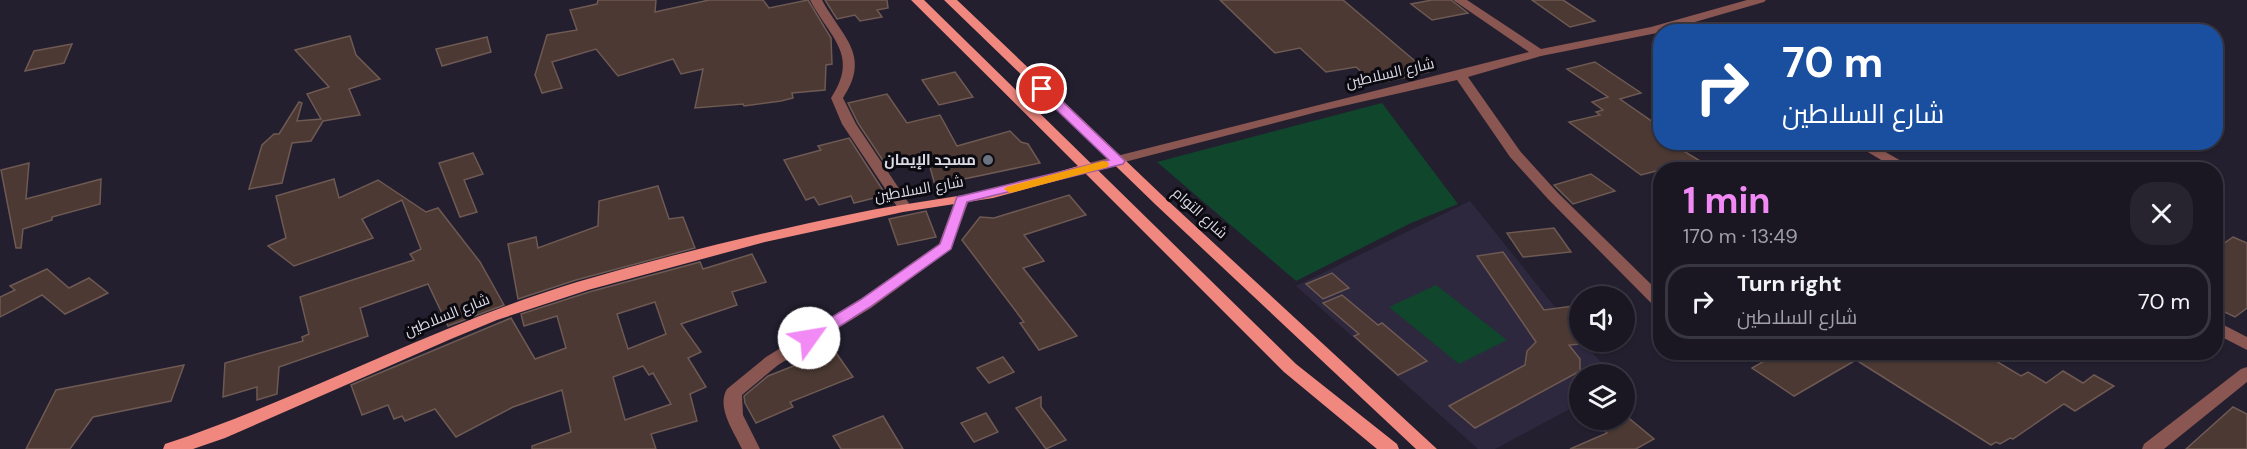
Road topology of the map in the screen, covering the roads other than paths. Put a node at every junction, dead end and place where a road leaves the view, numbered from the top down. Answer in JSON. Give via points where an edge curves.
{"nodes":[{"id":1,"x":816,"y":0,"type":"edge"},
{"id":2,"x":917,"y":0,"type":"edge"},
{"id":3,"x":950,"y":0,"type":"edge"},
{"id":4,"x":1459,"y":0,"type":"edge"},
{"id":5,"x":1760,"y":0,"type":"edge"},
{"id":6,"x":1680,"y":24,"type":"edge"},
{"id":7,"x":1653,"y":32,"type":"edge"},
{"id":8,"x":1539,"y":53,"type":"junction"},
{"id":9,"x":1460,"y":75,"type":"junction"},
{"id":10,"x":1872,"y":150,"type":"edge"},
{"id":11,"x":1118,"y":161,"type":"junction"},
{"id":12,"x":1895,"y":162,"type":"edge"},
{"id":13,"x":1086,"y":168,"type":"junction"},
{"id":14,"x":962,"y":200,"type":"junction"},
{"id":15,"x":905,"y":208,"type":"junction"},
{"id":16,"x":1653,"y":295,"type":"edge"},
{"id":17,"x":2223,"y":331,"type":"edge"},
{"id":18,"x":2247,"y":344,"type":"edge"},
{"id":19,"x":2247,"y":373,"type":"edge"},
{"id":20,"x":172,"y":449,"type":"edge"},
{"id":21,"x":751,"y":449,"type":"edge"},
{"id":22,"x":1390,"y":449,"type":"edge"},
{"id":23,"x":1428,"y":449,"type":"edge"},
{"id":24,"x":2151,"y":449,"type":"edge"}],
"edges":[{"from":1,"to":15,"type":"street","via":[[848,49],[850,75],[837,98],[849,124]]},
{"from":2,"to":13,"type":"main road"},
{"from":3,"to":11,"type":"main road","name":"شارع التوام"},
{"from":4,"to":8,"type":"street"},
{"from":5,"to":6,"type":"street","name":"شارع السلاطين"},
{"from":7,"to":8,"type":"street","name":"شارع السلاطين"},
{"from":8,"to":9,"type":"street","name":"شارع السلاطين"},
{"from":9,"to":11,"type":"street","name":"شارع السلاطين"},
{"from":9,"to":16,"type":"street","via":[[1515,154]]},
{"from":10,"to":12,"type":"street"},
{"from":11,"to":13,"type":"street","name":"شارع السلاطين"},
{"from":11,"to":23,"type":"main road","name":"شارع التوام"},
{"from":13,"to":14,"type":"main road","name":"شارع السلاطين"},
{"from":13,"to":22,"type":"main road","via":[[1290,368]]},
{"from":14,"to":15,"type":"main road","name":"شارع السلاطين"},
{"from":14,"to":21,"type":"street","via":[[946,246],[865,304],[772,361],[733,393],[734,415]]},
{"from":15,"to":20,"type":"main road","name":"شارع السلاطين","via":[[625,274],[520,306],[445,333],[233,428]]},
{"from":17,"to":18,"type":"street"},
{"from":19,"to":24,"type":"street"}]}
